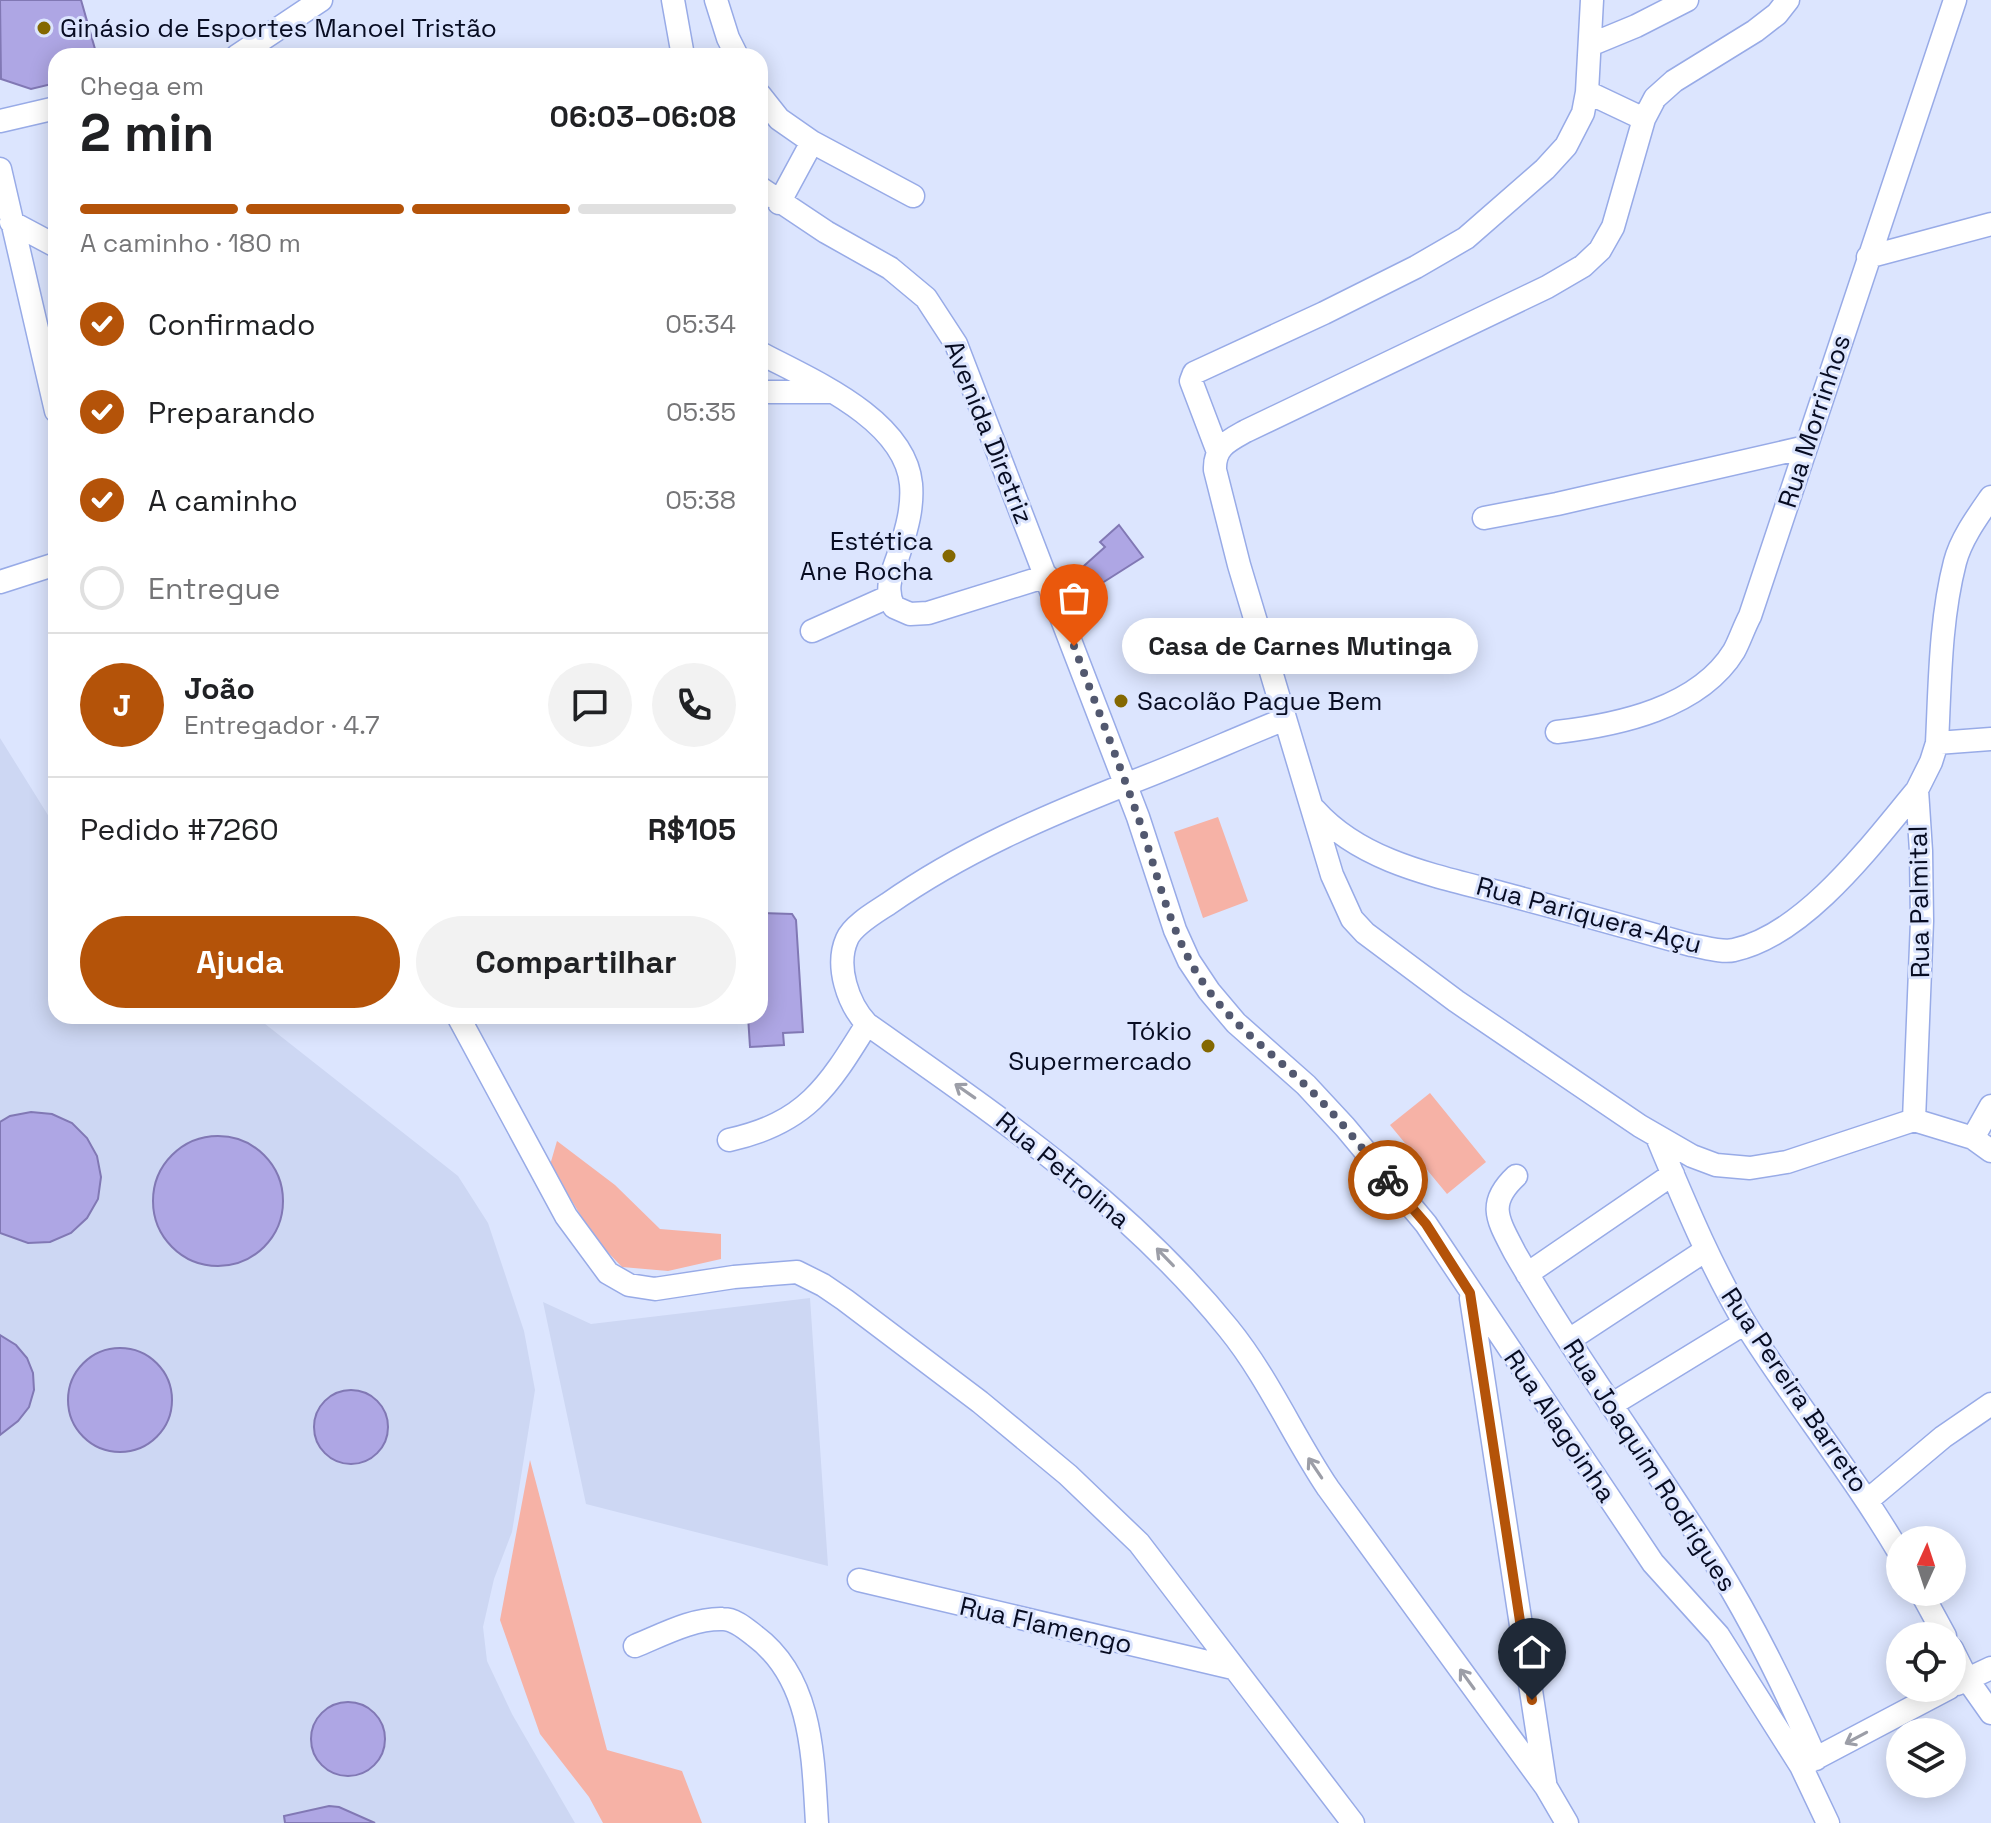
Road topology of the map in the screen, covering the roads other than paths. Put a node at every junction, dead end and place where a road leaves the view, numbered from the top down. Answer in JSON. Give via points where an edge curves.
{"nodes":[{"id":1,"x":321,"y":0,"type":"edge"},
{"id":2,"x":673,"y":0,"type":"edge"},
{"id":3,"x":716,"y":0,"type":"edge"},
{"id":4,"x":1592,"y":0,"type":"edge"},
{"id":5,"x":1687,"y":0,"type":"edge"},
{"id":6,"x":1788,"y":0,"type":"edge"},
{"id":7,"x":1955,"y":0,"type":"edge"},
{"id":8,"x":1590,"y":45,"type":"junction"},
{"id":9,"x":249,"y":48,"type":"edge"},
{"id":10,"x":682,"y":48,"type":"edge"},
{"id":11,"x":733,"y":48,"type":"edge"},
{"id":12,"x":1587,"y":92,"type":"junction"},
{"id":13,"x":768,"y":105,"type":"edge"},
{"id":14,"x":48,"y":110,"type":"edge"},
{"id":15,"x":1644,"y":119,"type":"junction"},
{"id":16,"x":0,"y":121,"type":"edge"},
{"id":17,"x":812,"y":142,"type":"junction"},
{"id":18,"x":0,"y":169,"type":"edge"},
{"id":19,"x":768,"y":194,"type":"edge"},
{"id":20,"x":913,"y":196,"type":"dead end"},
{"id":21,"x":779,"y":203,"type":"junction"},
{"id":22,"x":11,"y":222,"type":"junction"},
{"id":23,"x":1991,"y":224,"type":"edge"},
{"id":24,"x":48,"y":242,"type":"edge"},
{"id":25,"x":1868,"y":257,"type":"junction"},
{"id":26,"x":768,"y":357,"type":"edge"},
{"id":27,"x":48,"y":377,"type":"edge"},
{"id":28,"x":768,"y":392,"type":"edge"},
{"id":29,"x":831,"y":392,"type":"junction"},
{"id":30,"x":1806,"y":447,"type":"junction"},
{"id":31,"x":1218,"y":452,"type":"junction"},
{"id":32,"x":1991,"y":497,"type":"edge"},
{"id":33,"x":1484,"y":518,"type":"dead end"},
{"id":34,"x":48,"y":567,"type":"edge"},
{"id":35,"x":1047,"y":576,"type":"junction"},
{"id":36,"x":0,"y":582,"type":"edge"},
{"id":37,"x":888,"y":597,"type":"junction"},
{"id":38,"x":812,"y":631,"type":"dead end"},
{"id":39,"x":1285,"y":719,"type":"junction"},
{"id":40,"x":1557,"y":732,"type":"dead end"},
{"id":41,"x":1991,"y":739,"type":"edge"},
{"id":42,"x":1937,"y":743,"type":"junction"},
{"id":43,"x":1126,"y":785,"type":"junction"},
{"id":44,"x":1917,"y":790,"type":"junction"},
{"id":45,"x":1312,"y":807,"type":"junction"},
{"id":46,"x":462,"y":1024,"type":"edge"},
{"id":47,"x":867,"y":1024,"type":"junction"},
{"id":48,"x":1991,"y":1106,"type":"edge"},
{"id":49,"x":1914,"y":1120,"type":"junction"},
{"id":50,"x":1657,"y":1137,"type":"junction"},
{"id":51,"x":729,"y":1140,"type":"dead end"},
{"id":52,"x":1982,"y":1144,"type":"edge"},
{"id":53,"x":1673,"y":1174,"type":"junction"},
{"id":54,"x":1516,"y":1176,"type":"dead end"},
{"id":55,"x":1706,"y":1250,"type":"junction"},
{"id":56,"x":1527,"y":1274,"type":"junction"},
{"id":57,"x":1470,"y":1293,"type":"junction"},
{"id":58,"x":1745,"y":1323,"type":"junction"},
{"id":59,"x":1569,"y":1340,"type":"junction"},
{"id":60,"x":1991,"y":1404,"type":"edge"},
{"id":61,"x":1611,"y":1405,"type":"junction"},
{"id":62,"x":1868,"y":1500,"type":"junction"},
{"id":63,"x":1886,"y":1530,"type":"edge"},
{"id":64,"x":859,"y":1580,"type":"dead end"},
{"id":65,"x":1746,"y":1617,"type":"junction"},
{"id":66,"x":1718,"y":1635,"type":"junction"},
{"id":67,"x":635,"y":1646,"type":"dead end"},
{"id":68,"x":1233,"y":1668,"type":"junction"},
{"id":69,"x":1991,"y":1668,"type":"edge"},
{"id":70,"x":1966,"y":1679,"type":"edge"},
{"id":71,"x":1966,"y":1692,"type":"edge"},
{"id":72,"x":1923,"y":1702,"type":"edge"},
{"id":73,"x":1991,"y":1713,"type":"edge"},
{"id":74,"x":1809,"y":1763,"type":"junction"},
{"id":75,"x":1546,"y":1787,"type":"junction"},
{"id":76,"x":824,"y":1821,"type":"edge"},
{"id":77,"x":1353,"y":1823,"type":"edge"},
{"id":78,"x":1567,"y":1823,"type":"edge"},
{"id":79,"x":1828,"y":1823,"type":"edge"}],
"edges":[{"from":1,"to":9,"type":"street"},
{"from":2,"to":10,"type":"street"},
{"from":3,"to":11,"type":"street"},
{"from":4,"to":8,"type":"street"},
{"from":5,"to":8,"type":"street"},
{"from":6,"to":15,"type":"street","via":[[1755,31],[1674,81],[1655,98]]},
{"from":7,"to":25,"type":"street","name":"Rua Morrinhos"},
{"from":8,"to":12,"type":"street"},
{"from":12,"to":15,"type":"street"},
{"from":12,"to":31,"type":"street","via":[[1566,146],[1466,238],[1337,307],[1194,373],[1191,381]]},
{"from":13,"to":17,"type":"street"},
{"from":14,"to":16,"type":"street"},
{"from":15,"to":31,"type":"street","via":[[1613,227],[1583,266],[1246,431]]},
{"from":17,"to":20,"type":"street"},
{"from":17,"to":21,"type":"street"},
{"from":18,"to":22,"type":"street"},
{"from":19,"to":21,"type":"street","name":"Avenida Diretriz"},
{"from":21,"to":35,"type":"street","name":"Avenida Diretriz","via":[[890,268],[926,298],[956,344]]},
{"from":22,"to":24,"type":"street"},
{"from":22,"to":27,"type":"street"},
{"from":23,"to":25,"type":"street"},
{"from":25,"to":30,"type":"street","name":"Rua Morrinhos"},
{"from":26,"to":29,"type":"street"},
{"from":28,"to":29,"type":"street"},
{"from":29,"to":37,"type":"street","via":[[888,433],[911,480],[911,505]]},
{"from":30,"to":33,"type":"street"},
{"from":30,"to":40,"type":"street","name":"Rua Morrinhos","via":[[1750,616],[1733,651],[1712,676],[1653,710]]},
{"from":31,"to":39,"type":"street","via":[[1215,470]]},
{"from":32,"to":42,"type":"street","via":[[1955,561],[1941,661]]},
{"from":34,"to":36,"type":"street"},
{"from":35,"to":37,"type":"street","via":[[928,613],[910,614],[894,607]]},
{"from":35,"to":43,"type":"street","name":"Rua Alagoinha"},
{"from":37,"to":38,"type":"street"},
{"from":39,"to":43,"type":"street","name":"Rua Petrolina"},
{"from":39,"to":45,"type":"street"},
{"from":41,"to":42,"type":"street"},
{"from":42,"to":44,"type":"street","name":"Rua Palmital"},
{"from":43,"to":47,"type":"street","name":"Rua Petrolina","via":[[1017,829],[947,865],[870,916],[847,938],[844,958],[845,987]]},
{"from":43,"to":57,"type":"street","name":"Rua Alagoinha","via":[[1175,930],[1209,991],[1345,1127],[1426,1224]]},
{"from":44,"to":45,"type":"street","name":"Rua Pariquera-Açu","via":[[1816,903],[1771,938],[1731,951],[1691,945],[1420,870],[1370,852],[1326,823]]},
{"from":44,"to":49,"type":"street","name":"Rua Palmital","via":[[1922,921]]},
{"from":45,"to":50,"type":"street","via":[[1341,899],[1365,933]]},
{"from":46,"to":68,"type":"street","via":[[566,1216],[608,1273],[629,1285],[655,1289],[776,1272],[797,1272],[823,1285],[980,1402],[1101,1505],[1139,1543]]},
{"from":47,"to":51,"type":"street","via":[[831,1081],[809,1104],[757,1134]]},
{"from":75,"to":47,"type":"street","name":"Rua Petrolina","one_way":true,"via":[[1328,1488],[1231,1331],[1200,1294],[1150,1242],[1008,1123]]},
{"from":48,"to":52,"type":"street"},
{"from":49,"to":50,"type":"street","via":[[1787,1162],[1750,1168],[1716,1165]]},
{"from":49,"to":52,"type":"street"},
{"from":50,"to":53,"type":"street","name":"Rua Pereira Barreto"},
{"from":53,"to":55,"type":"street","name":"Rua Pereira Barreto"},
{"from":53,"to":56,"type":"street"},
{"from":54,"to":56,"type":"street","name":"Rua Joaquim Rodrigues","via":[[1502,1190],[1498,1213]]},
{"from":55,"to":58,"type":"street","name":"Rua Pereira Barreto"},
{"from":55,"to":59,"type":"street"},
{"from":56,"to":59,"type":"street","name":"Rua Joaquim Rodrigues"},
{"from":57,"to":66,"type":"street","name":"Rua Alagoinha","via":[[1653,1563]]},
{"from":57,"to":75,"type":"street"},
{"from":58,"to":61,"type":"street"},
{"from":58,"to":62,"type":"street","name":"Rua Pereira Barreto"},
{"from":59,"to":61,"type":"street","name":"Rua Joaquim Rodrigues"},
{"from":60,"to":62,"type":"street"},
{"from":61,"to":65,"type":"street","name":"Rua Joaquim Rodrigues"},
{"from":62,"to":63,"type":"street","name":"Rua Pereira Barreto"},
{"from":64,"to":68,"type":"street","name":"Rua Flamengo"},
{"from":65,"to":66,"type":"street"},
{"from":65,"to":74,"type":"street","name":"Rua Joaquim Rodrigues","via":[[1779,1676]]},
{"from":66,"to":74,"type":"street","name":"Rua Alagoinha"},
{"from":67,"to":76,"type":"street","via":[[704,1620],[727,1619],[763,1642],[781,1661],[804,1713]]},
{"from":68,"to":77,"type":"street"},
{"from":69,"to":70,"type":"street"},
{"from":71,"to":73,"type":"street"},
{"from":72,"to":74,"type":"street","one_way":true},
{"from":74,"to":79,"type":"street","name":"Rua Alagoinha"},
{"from":75,"to":78,"type":"street","name":"Rua Petrolina"}]}
